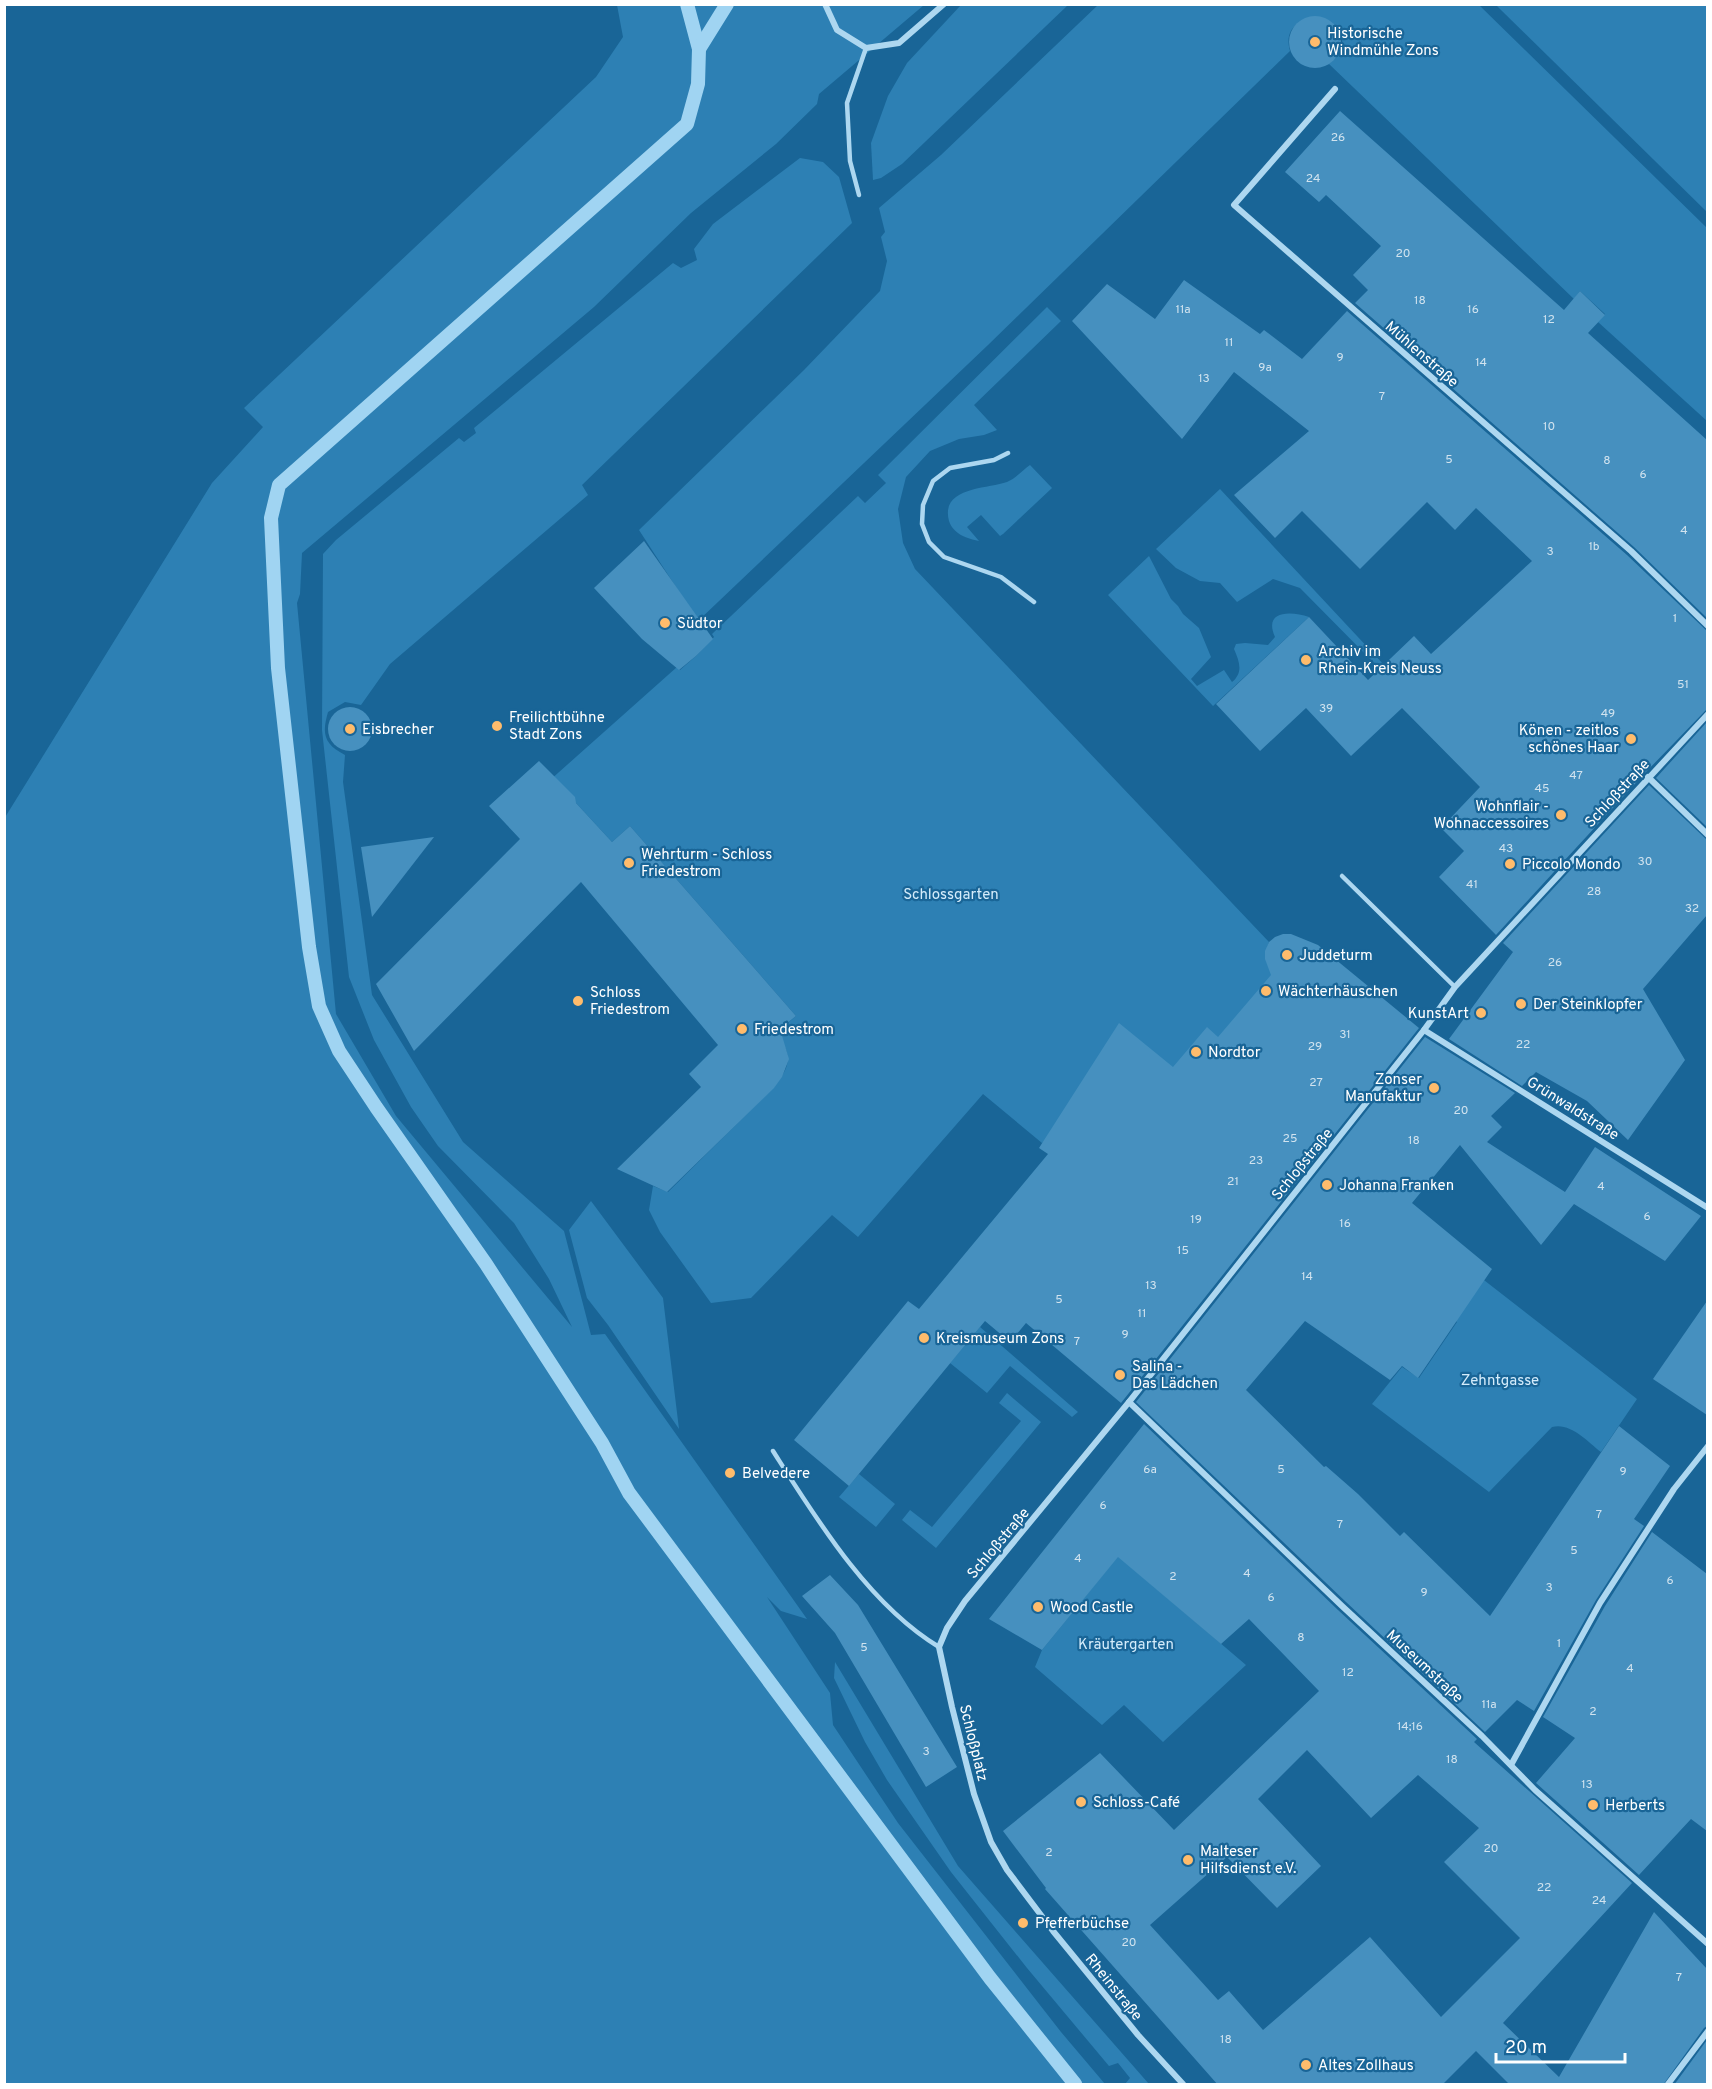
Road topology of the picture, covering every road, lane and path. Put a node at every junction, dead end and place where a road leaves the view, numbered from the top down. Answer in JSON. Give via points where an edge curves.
{"nodes":[{"id":1,"x":825,"y":4,"type":"edge"},
{"id":2,"x":944,"y":4,"type":"edge"},
{"id":3,"x":866,"y":48,"type":"junction"},
{"id":4,"x":1335,"y":89,"type":"dead end"},
{"id":5,"x":859,"y":195,"type":"dead end"},
{"id":6,"x":1008,"y":453,"type":"dead end"},
{"id":7,"x":1034,"y":602,"type":"dead end"},
{"id":8,"x":1707,"y":626,"type":"edge"},
{"id":9,"x":1707,"y":714,"type":"edge"},
{"id":10,"x":1648,"y":777,"type":"junction"},
{"id":11,"x":1707,"y":835,"type":"edge"},
{"id":12,"x":1342,"y":876,"type":"dead end"},
{"id":13,"x":1455,"y":987,"type":"junction"},
{"id":14,"x":1424,"y":1030,"type":"junction"},
{"id":15,"x":1707,"y":1208,"type":"edge"},
{"id":16,"x":1129,"y":1402,"type":"junction"},
{"id":17,"x":1707,"y":1446,"type":"edge"},
{"id":18,"x":773,"y":1451,"type":"dead end"},
{"id":19,"x":939,"y":1647,"type":"junction"},
{"id":20,"x":1511,"y":1765,"type":"junction"},
{"id":21,"x":991,"y":1842,"type":"joint"},
{"id":22,"x":1707,"y":1944,"type":"edge"},
{"id":23,"x":1707,"y":2031,"type":"edge"},
{"id":24,"x":1183,"y":2085,"type":"edge"},
{"id":25,"x":1668,"y":2085,"type":"edge"}],
"edges":[{"from":1,"to":3,"type":"street","via":[[837,30]]},
{"from":2,"to":3,"type":"street","via":[[899,43]]},
{"from":3,"to":5,"type":"lane","via":[[847,102],[850,161]]},
{"from":4,"to":8,"type":"street","name":"Mühlenstraße","via":[[1234,206],[1630,551]]},
{"from":6,"to":7,"type":"lane","via":[[994,460],[950,468],[933,482],[923,505],[922,524],[929,542],[944,557],[1000,577]]},
{"from":9,"to":10,"type":"street","name":"Schloßstraße"},
{"from":10,"to":11,"type":"street"},
{"from":10,"to":13,"type":"street","name":"Schloßstraße"},
{"from":12,"to":13,"type":"lane"},
{"from":13,"to":14,"type":"street","name":"Schloßstraße"},
{"from":14,"to":15,"type":"street","name":"Grünwaldstraße"},
{"from":14,"to":16,"type":"street","name":"Schloßstraße"},
{"from":16,"to":19,"type":"street","name":"Schloßstraße","via":[[966,1600]]},
{"from":16,"to":20,"type":"street","name":"Museumstraße"},
{"from":17,"to":20,"type":"street","via":[[1674,1489],[1600,1603]]},
{"from":18,"to":19,"type":"lane","via":[[816,1520],[876,1594],[892,1612]]},
{"from":19,"to":21,"type":"street","name":"Schloßplatz","via":[[974,1794]]},
{"from":20,"to":22,"type":"street","name":"Museumstraße"},
{"from":21,"to":24,"type":"street","name":"Rheinstraße","via":[[1053,1931]]},
{"from":23,"to":25,"type":"street"}]}
